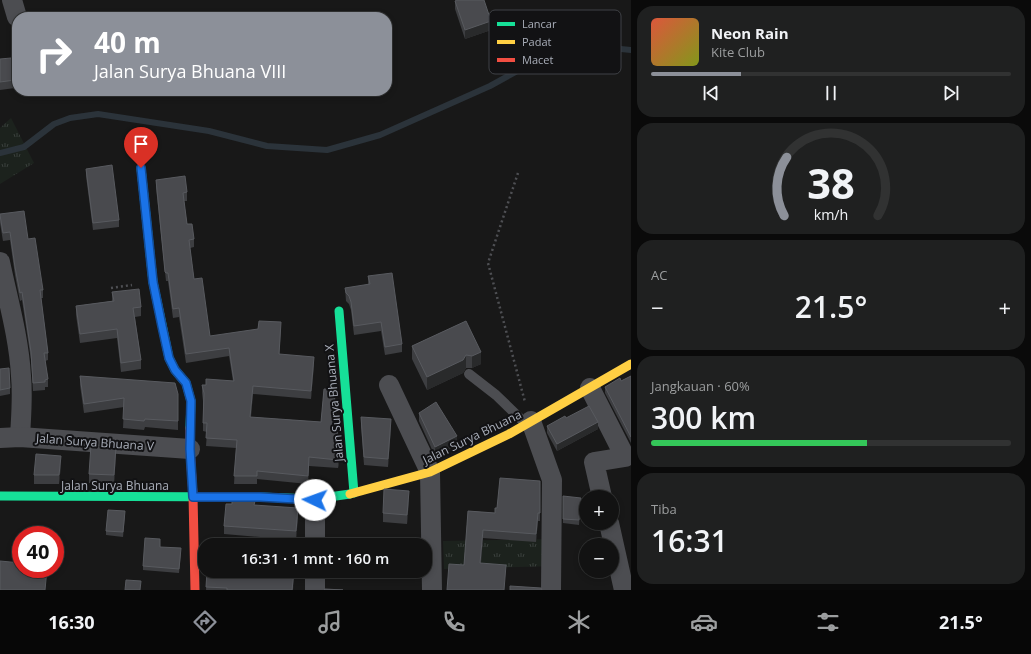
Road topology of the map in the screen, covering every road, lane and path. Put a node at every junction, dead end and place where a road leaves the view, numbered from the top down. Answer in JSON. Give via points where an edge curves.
{"nodes":[{"id":1,"x":12,"y":0,"type":"edge"},
{"id":2,"x":16,"y":12,"type":"edge"},
{"id":3,"x":141,"y":168,"type":"dead end"},
{"id":4,"x":518,"y":172,"type":"dead end"},
{"id":5,"x":0,"y":262,"type":"edge"},
{"id":6,"x":339,"y":310,"type":"dead end"},
{"id":7,"x":631,"y":364,"type":"edge"},
{"id":8,"x":469,"y":374,"type":"dead end"},
{"id":9,"x":389,"y":385,"type":"dead end"},
{"id":10,"x":590,"y":388,"type":"junction"},
{"id":11,"x":528,"y":423,"type":"junction"},
{"id":12,"x":20,"y":437,"type":"junction"},
{"id":13,"x":0,"y":438,"type":"edge"},
{"id":14,"x":190,"y":449,"type":"junction"},
{"id":15,"x":430,"y":472,"type":"junction"},
{"id":16,"x":600,"y":490,"type":"edge"},
{"id":17,"x":354,"y":493,"type":"junction"},
{"id":18,"x":0,"y":496,"type":"edge"},
{"id":19,"x":193,"y":496,"type":"junction"},
{"id":20,"x":315,"y":500,"type":"junction"},
{"id":21,"x":610,"y":530,"type":"edge"},
{"id":22,"x":315,"y":538,"type":"edge"},
{"id":23,"x":315,"y":578,"type":"edge"},
{"id":24,"x":195,"y":590,"type":"edge"},
{"id":25,"x":315,"y":590,"type":"edge"},
{"id":26,"x":432,"y":590,"type":"edge"},
{"id":27,"x":551,"y":590,"type":"edge"},
{"id":28,"x":624,"y":590,"type":"edge"}],
"edges":[{"from":1,"to":2,"type":"street"},
{"from":3,"to":14,"type":"street","via":[[153,282],[162,326],[169,358],[186,383],[191,401]]},
{"from":4,"to":11,"type":"path","via":[[488,262]]},
{"from":5,"to":12,"type":"street","via":[[21,375]]},
{"from":6,"to":17,"type":"street","name":"Jalan Surya Bhuana X"},
{"from":7,"to":10,"type":"street","name":"Jalan Surya Bhuana"},
{"from":8,"to":11,"type":"lane"},
{"from":9,"to":15,"type":"street"},
{"from":10,"to":11,"type":"street","name":"Jalan Surya Bhuana"},
{"from":10,"to":16,"type":"street","via":[[625,457],[594,462]]},
{"from":11,"to":15,"type":"street","name":"Jalan Surya Bhuana"},
{"from":11,"to":27,"type":"street","via":[[552,480]]},
{"from":12,"to":13,"type":"street","name":"Jalan Surya Bhuana V"},
{"from":12,"to":14,"type":"street","name":"Jalan Surya Bhuana V"},
{"from":14,"to":19,"type":"street"},
{"from":15,"to":17,"type":"street","name":"Jalan Surya Bhuana"},
{"from":15,"to":26,"type":"street"},
{"from":17,"to":20,"type":"street","name":"Jalan Surya Bhuana"},
{"from":18,"to":19,"type":"street","name":"Jalan Surya Bhuana"},
{"from":19,"to":20,"type":"street","name":"Jalan Surya Bhuana"},
{"from":19,"to":24,"type":"street"},
{"from":20,"to":22,"type":"street"},
{"from":21,"to":28,"type":"street"},
{"from":23,"to":25,"type":"street"}]}
